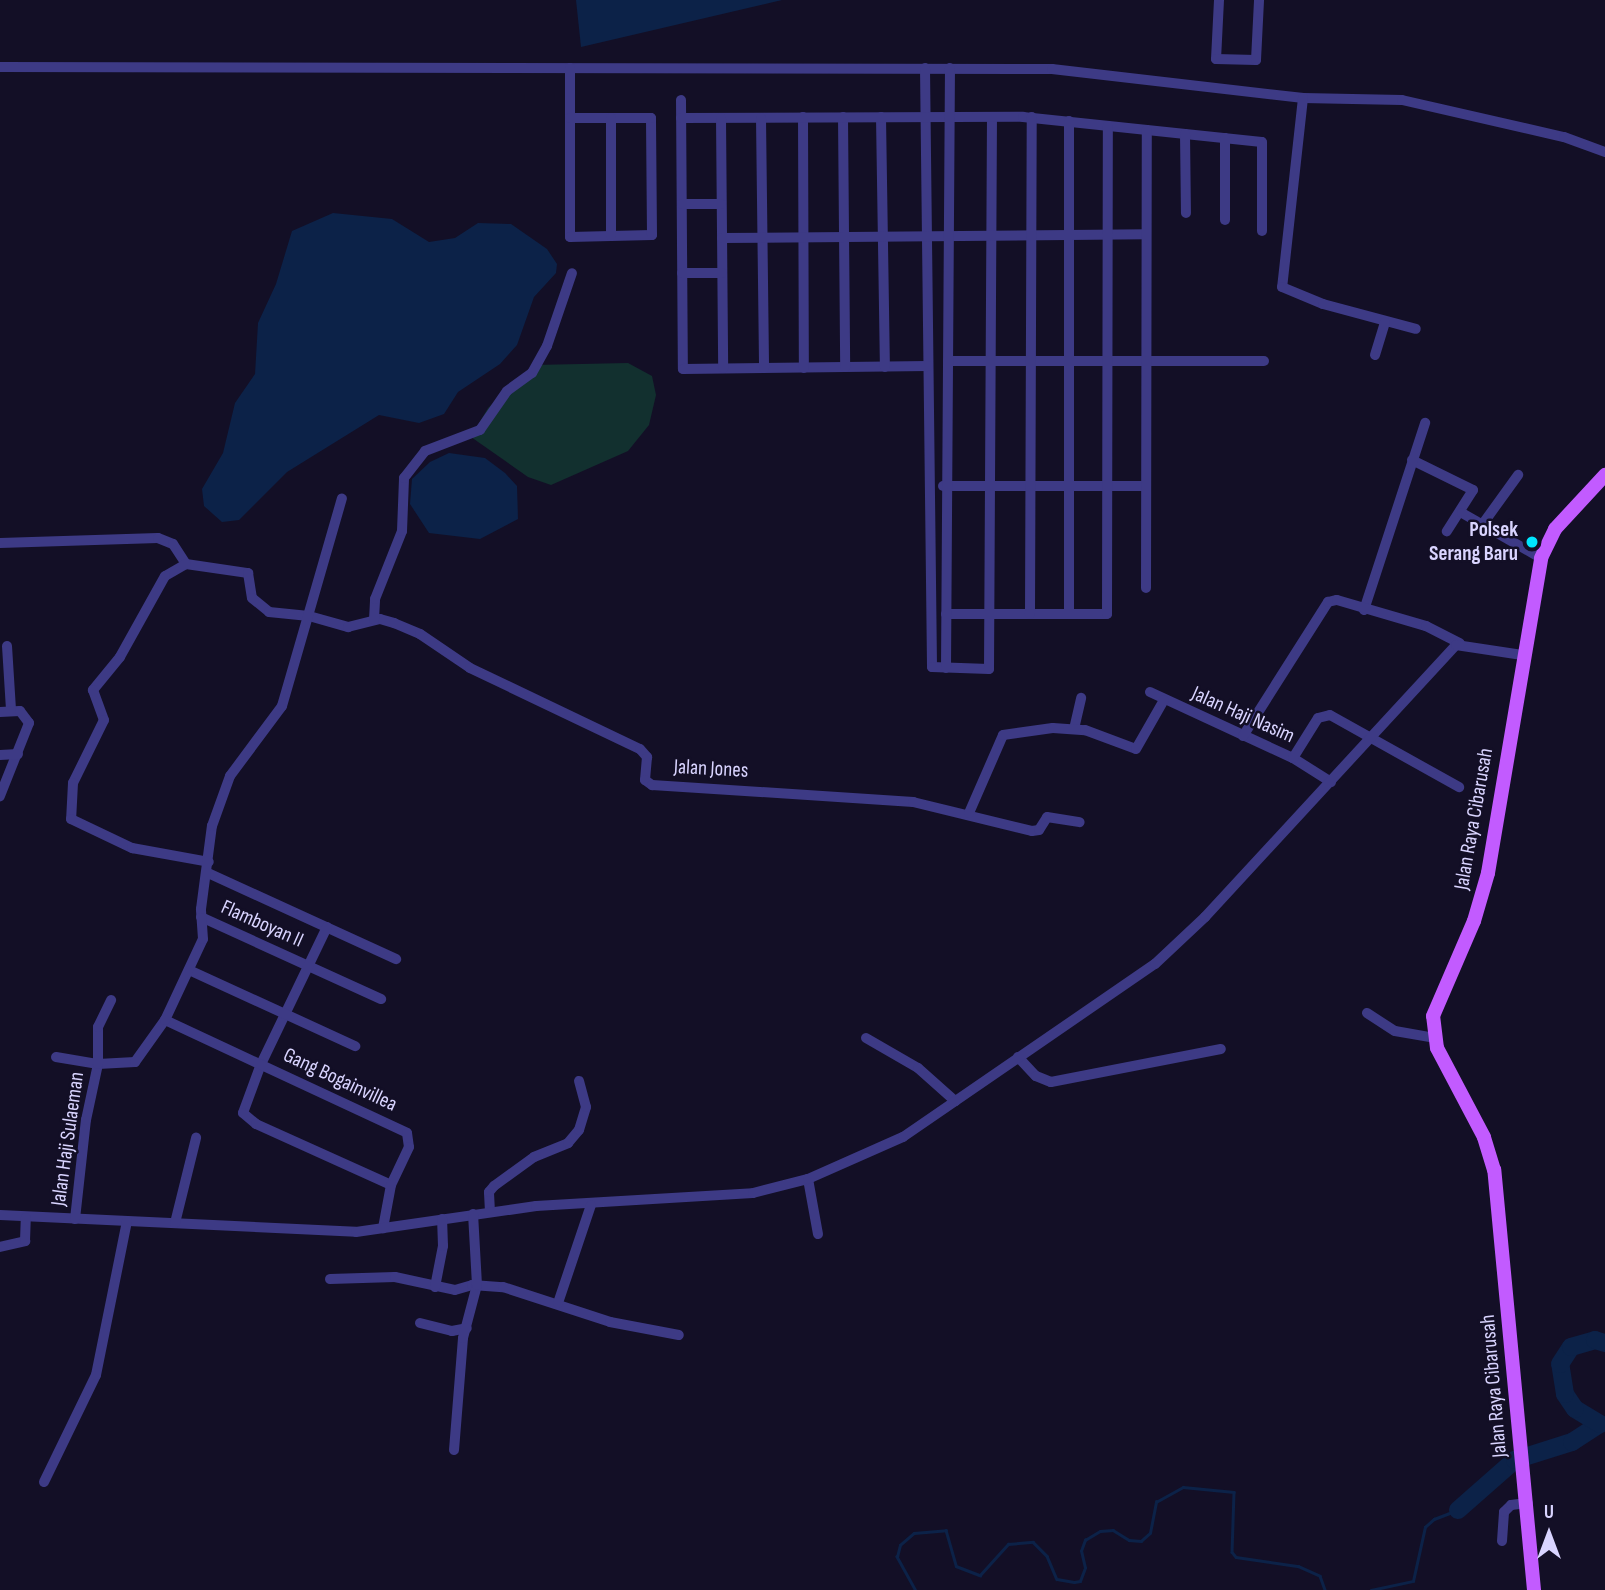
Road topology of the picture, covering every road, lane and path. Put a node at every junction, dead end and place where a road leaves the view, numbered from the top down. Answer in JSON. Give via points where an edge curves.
{"nodes":[{"id":1,"x":1219,"y":0,"type":"edge"},
{"id":2,"x":1259,"y":0,"type":"edge"},
{"id":3,"x":0,"y":67,"type":"edge"},
{"id":4,"x":570,"y":68,"type":"junction"},
{"id":5,"x":925,"y":68,"type":"junction"},
{"id":6,"x":950,"y":68,"type":"junction"},
{"id":7,"x":1303,"y":98,"type":"junction"},
{"id":8,"x":681,"y":100,"type":"dead end"},
{"id":9,"x":803,"y":117,"type":"junction"},
{"id":10,"x":843,"y":117,"type":"junction"},
{"id":11,"x":881,"y":117,"type":"junction"},
{"id":12,"x":926,"y":117,"type":"junction"},
{"id":13,"x":949,"y":117,"type":"junction"},
{"id":14,"x":992,"y":117,"type":"junction"},
{"id":15,"x":1032,"y":117,"type":"junction"},
{"id":16,"x":570,"y":118,"type":"junction"},
{"id":17,"x":611,"y":118,"type":"junction"},
{"id":18,"x":681,"y":118,"type":"junction"},
{"id":19,"x":721,"y":118,"type":"junction"},
{"id":20,"x":761,"y":118,"type":"junction"},
{"id":21,"x":1069,"y":121,"type":"junction"},
{"id":22,"x":1108,"y":126,"type":"junction"},
{"id":23,"x":1147,"y":130,"type":"junction"},
{"id":24,"x":1185,"y":134,"type":"junction"},
{"id":25,"x":1225,"y":138,"type":"junction"},
{"id":26,"x":1605,"y":152,"type":"edge"},
{"id":27,"x":682,"y":204,"type":"junction"},
{"id":28,"x":721,"y":204,"type":"junction"},
{"id":29,"x":1186,"y":213,"type":"dead end"},
{"id":30,"x":1225,"y":220,"type":"dead end"},
{"id":31,"x":1262,"y":231,"type":"dead end"},
{"id":32,"x":1108,"y":234,"type":"junction"},
{"id":33,"x":1146,"y":234,"type":"junction"},
{"id":34,"x":991,"y":235,"type":"junction"},
{"id":35,"x":1031,"y":235,"type":"junction"},
{"id":36,"x":1069,"y":235,"type":"junction"},
{"id":37,"x":611,"y":236,"type":"junction"},
{"id":38,"x":927,"y":236,"type":"junction"},
{"id":39,"x":949,"y":236,"type":"junction"},
{"id":40,"x":844,"y":237,"type":"junction"},
{"id":41,"x":883,"y":237,"type":"junction"},
{"id":42,"x":722,"y":238,"type":"junction"},
{"id":43,"x":762,"y":238,"type":"junction"},
{"id":44,"x":803,"y":238,"type":"junction"},
{"id":45,"x":572,"y":273,"type":"dead end"},
{"id":46,"x":682,"y":273,"type":"junction"},
{"id":47,"x":722,"y":273,"type":"junction"},
{"id":48,"x":1385,"y":322,"type":"junction"},
{"id":49,"x":1416,"y":329,"type":"dead end"},
{"id":50,"x":1375,"y":355,"type":"dead end"},
{"id":51,"x":948,"y":361,"type":"junction"},
{"id":52,"x":991,"y":361,"type":"junction"},
{"id":53,"x":1031,"y":361,"type":"junction"},
{"id":54,"x":1069,"y":361,"type":"junction"},
{"id":55,"x":1108,"y":361,"type":"junction"},
{"id":56,"x":1146,"y":361,"type":"junction"},
{"id":57,"x":1264,"y":361,"type":"dead end"},
{"id":58,"x":928,"y":366,"type":"junction"},
{"id":59,"x":845,"y":367,"type":"junction"},
{"id":60,"x":885,"y":367,"type":"junction"},
{"id":61,"x":723,"y":368,"type":"junction"},
{"id":62,"x":764,"y":368,"type":"junction"},
{"id":63,"x":804,"y":368,"type":"junction"},
{"id":64,"x":1425,"y":423,"type":"dead end"},
{"id":65,"x":1412,"y":460,"type":"junction"},
{"id":66,"x":1518,"y":475,"type":"dead end"},
{"id":67,"x":1605,"y":475,"type":"edge"},
{"id":68,"x":930,"y":486,"type":"junction"},
{"id":69,"x":947,"y":486,"type":"junction"},
{"id":70,"x":990,"y":486,"type":"junction"},
{"id":71,"x":1030,"y":486,"type":"junction"},
{"id":72,"x":1069,"y":486,"type":"junction"},
{"id":73,"x":1107,"y":486,"type":"junction"},
{"id":74,"x":1146,"y":486,"type":"junction"},
{"id":75,"x":342,"y":498,"type":"dead end"},
{"id":76,"x":1462,"y":513,"type":"junction"},
{"id":77,"x":1482,"y":525,"type":"junction"},
{"id":78,"x":1447,"y":531,"type":"dead end"},
{"id":79,"x":0,"y":543,"type":"edge"},
{"id":80,"x":1541,"y":558,"type":"junction"},
{"id":81,"x":186,"y":565,"type":"junction"},
{"id":82,"x":1146,"y":588,"type":"dead end"},
{"id":83,"x":1364,"y":610,"type":"junction"},
{"id":84,"x":946,"y":614,"type":"junction"},
{"id":85,"x":989,"y":614,"type":"junction"},
{"id":86,"x":1030,"y":614,"type":"junction"},
{"id":87,"x":1069,"y":614,"type":"junction"},
{"id":88,"x":309,"y":616,"type":"junction"},
{"id":89,"x":374,"y":620,"type":"junction"},
{"id":90,"x":1460,"y":643,"type":"junction"},
{"id":91,"x":7,"y":646,"type":"dead end"},
{"id":92,"x":1522,"y":655,"type":"junction"},
{"id":93,"x":946,"y":668,"type":"junction"},
{"id":94,"x":1150,"y":692,"type":"dead end"},
{"id":95,"x":1081,"y":698,"type":"dead end"},
{"id":96,"x":1164,"y":700,"type":"junction"},
{"id":97,"x":6,"y":711,"type":"edge"},
{"id":98,"x":1074,"y":730,"type":"junction"},
{"id":99,"x":1243,"y":736,"type":"junction"},
{"id":100,"x":1373,"y":737,"type":"junction"},
{"id":101,"x":18,"y":754,"type":"junction"},
{"id":102,"x":0,"y":755,"type":"edge"},
{"id":103,"x":1293,"y":758,"type":"junction"},
{"id":104,"x":1331,"y":782,"type":"junction"},
{"id":105,"x":1459,"y":787,"type":"dead end"},
{"id":106,"x":0,"y":796,"type":"edge"},
{"id":107,"x":969,"y":813,"type":"junction"},
{"id":108,"x":1080,"y":822,"type":"dead end"},
{"id":109,"x":208,"y":868,"type":"junction"},
{"id":110,"x":201,"y":917,"type":"junction"},
{"id":111,"x":327,"y":926,"type":"junction"},
{"id":112,"x":396,"y":959,"type":"dead end"},
{"id":113,"x":308,"y":965,"type":"junction"},
{"id":114,"x":189,"y":970,"type":"junction"},
{"id":115,"x":381,"y":999,"type":"dead end"},
{"id":116,"x":110,"y":1000,"type":"dead end"},
{"id":117,"x":1367,"y":1013,"type":"dead end"},
{"id":118,"x":286,"y":1014,"type":"junction"},
{"id":119,"x":165,"y":1020,"type":"junction"},
{"id":120,"x":866,"y":1038,"type":"dead end"},
{"id":121,"x":1434,"y":1038,"type":"junction"},
{"id":122,"x":355,"y":1046,"type":"dead end"},
{"id":123,"x":1221,"y":1049,"type":"dead end"},
{"id":124,"x":56,"y":1057,"type":"dead end"},
{"id":125,"x":1018,"y":1057,"type":"junction"},
{"id":126,"x":98,"y":1064,"type":"junction"},
{"id":127,"x":261,"y":1064,"type":"junction"},
{"id":128,"x":579,"y":1081,"type":"dead end"},
{"id":129,"x":955,"y":1101,"type":"junction"},
{"id":130,"x":196,"y":1138,"type":"dead end"},
{"id":131,"x":808,"y":1179,"type":"junction"},
{"id":132,"x":391,"y":1185,"type":"junction"},
{"id":133,"x":591,"y":1205,"type":"junction"},
{"id":134,"x":490,"y":1212,"type":"junction"},
{"id":135,"x":473,"y":1214,"type":"junction"},
{"id":136,"x":0,"y":1215,"type":"edge"},
{"id":137,"x":26,"y":1218,"type":"junction"},
{"id":138,"x":75,"y":1219,"type":"junction"},
{"id":139,"x":442,"y":1219,"type":"junction"},
{"id":140,"x":127,"y":1221,"type":"junction"},
{"id":141,"x":175,"y":1223,"type":"junction"},
{"id":142,"x":383,"y":1228,"type":"junction"},
{"id":143,"x":818,"y":1234,"type":"dead end"},
{"id":144,"x":0,"y":1247,"type":"edge"},
{"id":145,"x":330,"y":1279,"type":"dead end"},
{"id":146,"x":477,"y":1285,"type":"junction"},
{"id":147,"x":435,"y":1287,"type":"junction"},
{"id":148,"x":558,"y":1303,"type":"junction"},
{"id":149,"x":420,"y":1323,"type":"dead end"},
{"id":150,"x":467,"y":1328,"type":"junction"},
{"id":151,"x":679,"y":1335,"type":"dead end"},
{"id":152,"x":454,"y":1450,"type":"dead end"},
{"id":153,"x":44,"y":1482,"type":"dead end"},
{"id":154,"x":1528,"y":1503,"type":"junction"},
{"id":155,"x":1502,"y":1541,"type":"dead end"},
{"id":156,"x":1534,"y":1590,"type":"edge"}],
"edges":[{"from":1,"to":2,"type":"street","via":[[1216,59],[1256,60]]},
{"from":3,"to":4,"type":"street"},
{"from":4,"to":5,"type":"street"},
{"from":4,"to":16,"type":"street"},
{"from":5,"to":6,"type":"street"},
{"from":5,"to":12,"type":"street"},
{"from":6,"to":7,"type":"street","via":[[1052,69]]},
{"from":6,"to":13,"type":"street"},
{"from":7,"to":26,"type":"street","via":[[1402,100],[1564,137]]},
{"from":7,"to":48,"type":"street","via":[[1282,287]]},
{"from":8,"to":18,"type":"street"},
{"from":9,"to":10,"type":"street"},
{"from":9,"to":20,"type":"street"},
{"from":9,"to":44,"type":"street"},
{"from":10,"to":11,"type":"street"},
{"from":10,"to":40,"type":"street"},
{"from":11,"to":12,"type":"street"},
{"from":11,"to":41,"type":"street"},
{"from":12,"to":13,"type":"street"},
{"from":12,"to":38,"type":"street"},
{"from":13,"to":14,"type":"street"},
{"from":13,"to":39,"type":"street"},
{"from":14,"to":15,"type":"street"},
{"from":14,"to":34,"type":"street"},
{"from":15,"to":21,"type":"street"},
{"from":15,"to":35,"type":"street"},
{"from":16,"to":17,"type":"street"},
{"from":16,"to":37,"type":"street","via":[[570,237]]},
{"from":17,"to":37,"type":"street"},
{"from":17,"to":37,"type":"street","via":[[651,118],[652,235]]},
{"from":18,"to":19,"type":"street"},
{"from":18,"to":27,"type":"street"},
{"from":19,"to":20,"type":"street"},
{"from":19,"to":28,"type":"street"},
{"from":20,"to":43,"type":"street"},
{"from":21,"to":22,"type":"street"},
{"from":21,"to":36,"type":"street"},
{"from":22,"to":23,"type":"street"},
{"from":22,"to":32,"type":"street"},
{"from":23,"to":24,"type":"street"},
{"from":23,"to":33,"type":"street"},
{"from":24,"to":25,"type":"street"},
{"from":24,"to":29,"type":"street"},
{"from":25,"to":30,"type":"street"},
{"from":25,"to":31,"type":"street","via":[[1262,142]]},
{"from":27,"to":28,"type":"street"},
{"from":27,"to":46,"type":"street"},
{"from":28,"to":42,"type":"street"},
{"from":32,"to":33,"type":"street"},
{"from":32,"to":36,"type":"street"},
{"from":32,"to":55,"type":"street"},
{"from":33,"to":56,"type":"street"},
{"from":34,"to":35,"type":"street"},
{"from":34,"to":39,"type":"street"},
{"from":34,"to":52,"type":"street"},
{"from":35,"to":36,"type":"street"},
{"from":35,"to":53,"type":"street"},
{"from":36,"to":54,"type":"street"},
{"from":38,"to":39,"type":"street"},
{"from":38,"to":41,"type":"street"},
{"from":38,"to":58,"type":"street"},
{"from":39,"to":51,"type":"street"},
{"from":40,"to":41,"type":"street"},
{"from":40,"to":44,"type":"street"},
{"from":40,"to":59,"type":"street"},
{"from":41,"to":60,"type":"street"},
{"from":42,"to":43,"type":"street"},
{"from":42,"to":47,"type":"street"},
{"from":43,"to":44,"type":"street"},
{"from":43,"to":62,"type":"street"},
{"from":44,"to":63,"type":"street"},
{"from":45,"to":89,"type":"street","via":[[547,346],[532,373],[507,391],[480,430],[425,451],[404,478],[401,531],[375,599]]},
{"from":46,"to":47,"type":"street"},
{"from":46,"to":61,"type":"street","via":[[683,369]]},
{"from":47,"to":61,"type":"street"},
{"from":48,"to":49,"type":"street"},
{"from":48,"to":50,"type":"street"},
{"from":51,"to":52,"type":"street"},
{"from":51,"to":69,"type":"street"},
{"from":52,"to":53,"type":"street"},
{"from":52,"to":70,"type":"street"},
{"from":53,"to":54,"type":"street"},
{"from":53,"to":71,"type":"street"},
{"from":54,"to":55,"type":"street"},
{"from":54,"to":72,"type":"street"},
{"from":55,"to":56,"type":"street"},
{"from":55,"to":73,"type":"street"},
{"from":56,"to":57,"type":"street"},
{"from":56,"to":74,"type":"street"},
{"from":58,"to":60,"type":"street"},
{"from":58,"to":68,"type":"street"},
{"from":59,"to":60,"type":"street"},
{"from":59,"to":63,"type":"street"},
{"from":61,"to":62,"type":"street"},
{"from":62,"to":63,"type":"street"},
{"from":64,"to":65,"type":"street"},
{"from":65,"to":76,"type":"street","via":[[1473,490]]},
{"from":65,"to":83,"type":"street"},
{"from":66,"to":77,"type":"street"},
{"from":67,"to":80,"type":"main road","name":"Jalan Raya Cibarusah","via":[[1555,529]]},
{"from":68,"to":69,"type":"street"},
{"from":68,"to":93,"type":"street","via":[[932,667]]},
{"from":69,"to":70,"type":"street"},
{"from":69,"to":84,"type":"street"},
{"from":70,"to":71,"type":"street"},
{"from":70,"to":85,"type":"street"},
{"from":71,"to":72,"type":"street"},
{"from":71,"to":86,"type":"street"},
{"from":72,"to":73,"type":"street"},
{"from":72,"to":87,"type":"street"},
{"from":73,"to":74,"type":"street"},
{"from":73,"to":87,"type":"street","via":[[1107,614]]},
{"from":74,"to":82,"type":"street"},
{"from":75,"to":88,"type":"street"},
{"from":76,"to":77,"type":"street"},
{"from":76,"to":78,"type":"street"},
{"from":77,"to":80,"type":"street"},
{"from":79,"to":81,"type":"street","via":[[30,546],[148,536],[173,544]]},
{"from":80,"to":92,"type":"main road","name":"Jalan Raya Cibarusah"},
{"from":81,"to":88,"type":"street","name":"Jalan Jones","via":[[248,573],[252,598],[260,607],[277,614]]},
{"from":81,"to":109,"type":"street","via":[[165,576],[120,657],[93,690],[104,720],[73,783],[71,819],[132,848]]},
{"from":83,"to":90,"type":"street","via":[[1426,626]]},
{"from":83,"to":99,"type":"street","via":[[1337,600],[1324,604]]},
{"from":84,"to":85,"type":"street"},
{"from":84,"to":93,"type":"street"},
{"from":85,"to":86,"type":"street"},
{"from":85,"to":93,"type":"street","via":[[989,669]]},
{"from":86,"to":87,"type":"street"},
{"from":88,"to":89,"type":"street","name":"Jalan Jones","via":[[355,628]]},
{"from":88,"to":109,"type":"street","via":[[282,706],[228,780],[212,825]]},
{"from":89,"to":107,"type":"street","name":"Jalan Jones","via":[[412,630],[470,668],[640,749],[647,757],[645,780],[652,785],[852,796]]},
{"from":90,"to":92,"type":"street"},
{"from":90,"to":100,"type":"street"},
{"from":91,"to":97,"type":"street"},
{"from":92,"to":121,"type":"main road","name":"Jalan Raya Cibarusah","via":[[1488,873],[1474,921],[1436,1004]]},
{"from":94,"to":96,"type":"street"},
{"from":95,"to":98,"type":"street"},
{"from":96,"to":98,"type":"street","name":"Jalan Haji Nasim","via":[[1142,747]]},
{"from":96,"to":99,"type":"street","name":"Jalan Haji Nasim"},
{"from":97,"to":101,"type":"street","via":[[28,718]]},
{"from":98,"to":107,"type":"street","name":"Jalan Haji Nasim","via":[[1021,732],[998,740]]},
{"from":99,"to":103,"type":"street","name":"Jalan Haji Nasim"},
{"from":100,"to":103,"type":"street","via":[[1343,719],[1323,714]]},
{"from":100,"to":104,"type":"street"},
{"from":100,"to":105,"type":"street"},
{"from":101,"to":102,"type":"street"},
{"from":101,"to":106,"type":"street"},
{"from":103,"to":104,"type":"street","name":"Jalan Haji Nasim"},
{"from":104,"to":125,"type":"street","via":[[1172,949]]},
{"from":107,"to":108,"type":"street","name":"Jalan Jones","via":[[1032,831],[1039,830],[1047,817]]},
{"from":109,"to":110,"type":"street"},
{"from":109,"to":111,"type":"street"},
{"from":110,"to":113,"type":"street","name":"Flamboyan II"},
{"from":110,"to":114,"type":"street","via":[[203,939]]},
{"from":111,"to":112,"type":"street"},
{"from":111,"to":113,"type":"street"},
{"from":113,"to":115,"type":"street","name":"Flamboyan II"},
{"from":113,"to":118,"type":"street"},
{"from":114,"to":118,"type":"street"},
{"from":114,"to":119,"type":"street"},
{"from":116,"to":126,"type":"street","name":"Jalan Haji Sulaeman","via":[[98,1027]]},
{"from":117,"to":121,"type":"street","via":[[1395,1031]]},
{"from":118,"to":122,"type":"street"},
{"from":118,"to":127,"type":"street"},
{"from":119,"to":126,"type":"street","via":[[139,1060]]},
{"from":119,"to":127,"type":"street","name":"Gang Bogainvillea"},
{"from":120,"to":129,"type":"street","via":[[918,1068]]},
{"from":121,"to":154,"type":"main road","name":"Jalan Raya Cibarusah","via":[[1492,1161]]},
{"from":123,"to":125,"type":"street","via":[[1051,1082],[1036,1076]]},
{"from":124,"to":126,"type":"street"},
{"from":125,"to":129,"type":"street"},
{"from":126,"to":138,"type":"street","name":"Jalan Haji Sulaeman","via":[[86,1120]]},
{"from":127,"to":132,"type":"street","name":"Gang Bogainvillea","via":[[407,1133],[410,1147]]},
{"from":127,"to":132,"type":"street","via":[[243,1107],[245,1118]]},
{"from":128,"to":134,"type":"street","via":[[586,1107],[579,1129],[568,1143],[534,1157],[494,1186],[489,1192]]},
{"from":129,"to":131,"type":"street","via":[[880,1149]]},
{"from":130,"to":141,"type":"street"},
{"from":131,"to":133,"type":"street","via":[[753,1193]]},
{"from":131,"to":143,"type":"street"},
{"from":132,"to":142,"type":"street","name":"Gang Bogainvillea"},
{"from":133,"to":134,"type":"street"},
{"from":133,"to":148,"type":"street"},
{"from":134,"to":135,"type":"street"},
{"from":135,"to":139,"type":"street"},
{"from":135,"to":146,"type":"street"},
{"from":136,"to":137,"type":"street"},
{"from":137,"to":138,"type":"street"},
{"from":137,"to":144,"type":"street","via":[[25,1241]]},
{"from":138,"to":140,"type":"street"},
{"from":139,"to":142,"type":"street"},
{"from":139,"to":147,"type":"street","via":[[443,1246]]},
{"from":140,"to":141,"type":"street"},
{"from":140,"to":153,"type":"street","via":[[96,1375]]},
{"from":141,"to":142,"type":"street","via":[[337,1232]]},
{"from":145,"to":147,"type":"street","via":[[404,1278]]},
{"from":146,"to":147,"type":"street","via":[[455,1290]]},
{"from":146,"to":148,"type":"street"},
{"from":146,"to":150,"type":"street"},
{"from":148,"to":151,"type":"street","via":[[610,1322]]},
{"from":149,"to":150,"type":"street","via":[[452,1331]]},
{"from":150,"to":152,"type":"street"},
{"from":154,"to":155,"type":"street","via":[[1504,1512]]},
{"from":154,"to":156,"type":"main road","name":"Jalan Raya Cibarusah"}]}
